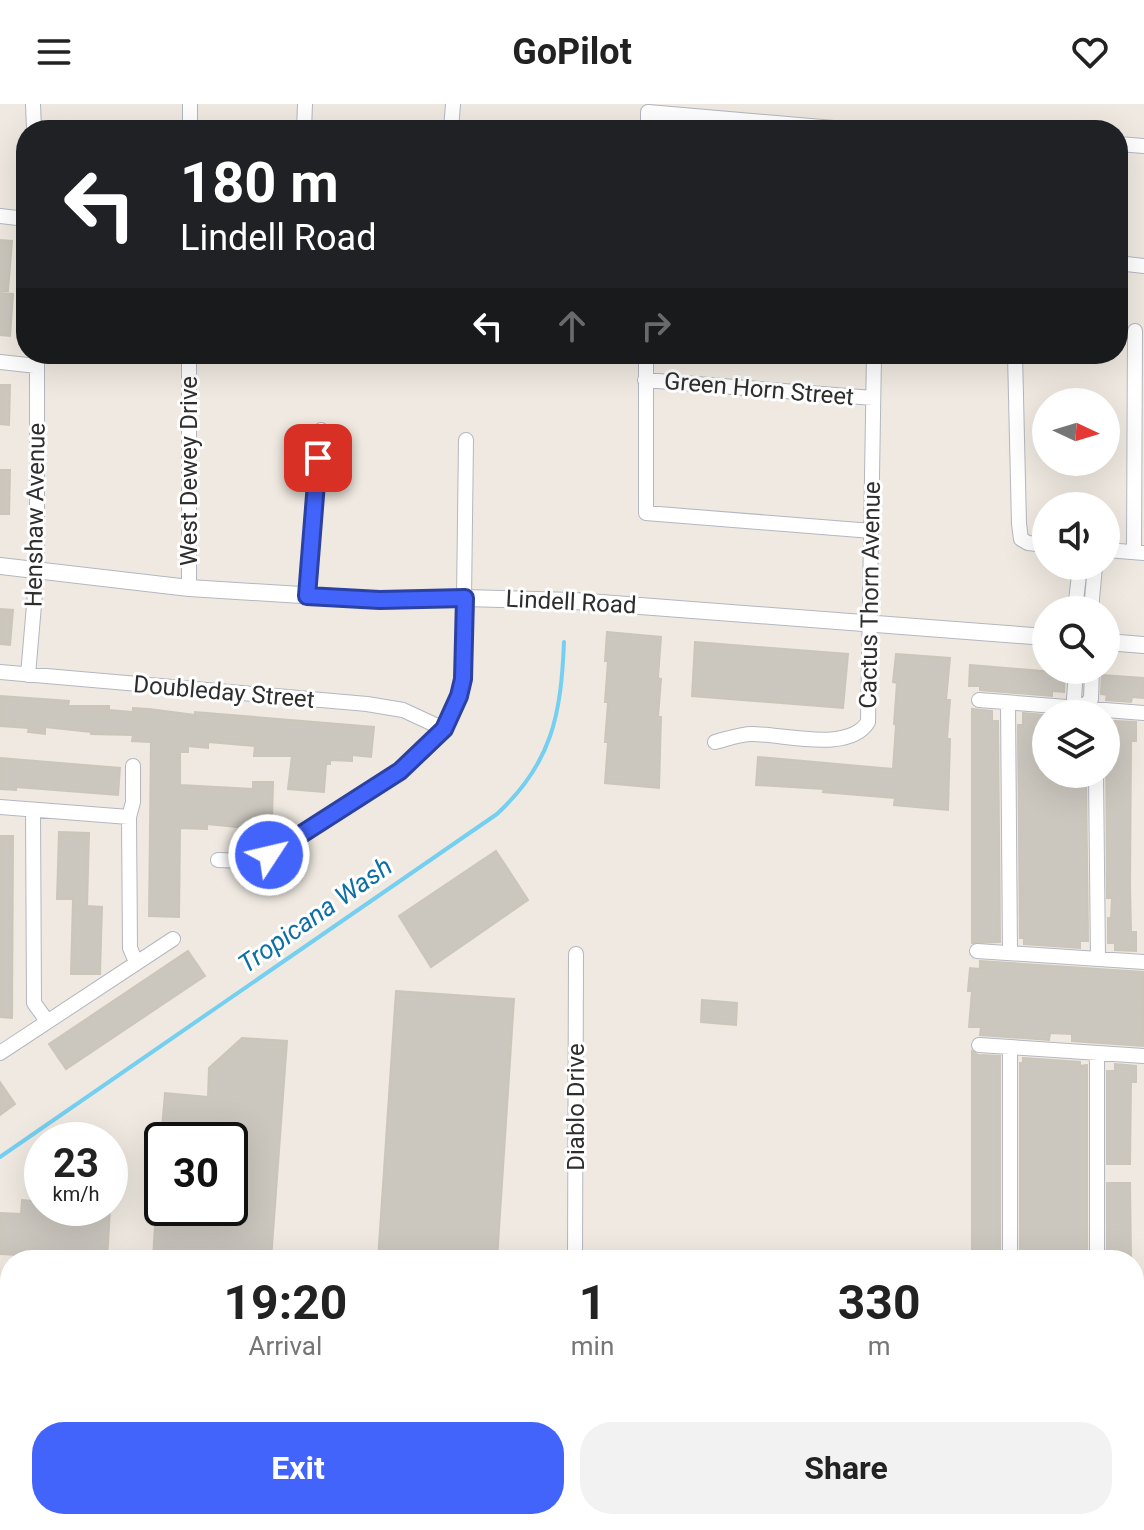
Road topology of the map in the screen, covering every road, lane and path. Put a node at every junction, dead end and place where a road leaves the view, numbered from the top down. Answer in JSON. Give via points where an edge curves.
{"nodes":[{"id":1,"x":648,"y":120,"type":"edge"},
{"id":2,"x":741,"y":120,"type":"edge"},
{"id":3,"x":1139,"y":331,"type":"edge"},
{"id":4,"x":37,"y":364,"type":"edge"},
{"id":5,"x":189,"y":364,"type":"edge"},
{"id":6,"x":646,"y":364,"type":"edge"},
{"id":7,"x":874,"y":364,"type":"edge"},
{"id":8,"x":1015,"y":364,"type":"edge"},
{"id":9,"x":645,"y":380,"type":"junction"},
{"id":10,"x":873,"y":398,"type":"junction"},
{"id":11,"x":321,"y":430,"type":"dead end"},
{"id":12,"x":466,"y":440,"type":"dead end"},
{"id":13,"x":872,"y":531,"type":"junction"},
{"id":14,"x":1032,"y":543,"type":"edge"},
{"id":15,"x":1139,"y":552,"type":"edge"},
{"id":16,"x":0,"y":566,"type":"edge"},
{"id":17,"x":37,"y":570,"type":"junction"},
{"id":18,"x":189,"y":588,"type":"junction"},
{"id":19,"x":307,"y":596,"type":"junction"},
{"id":20,"x":465,"y":598,"type":"junction"},
{"id":21,"x":871,"y":624,"type":"junction"},
{"id":22,"x":1032,"y":636,"type":"edge"},
{"id":23,"x":1120,"y":643,"type":"edge"},
{"id":24,"x":1144,"y":645,"type":"edge"},
{"id":25,"x":0,"y":672,"type":"edge"},
{"id":26,"x":28,"y":675,"type":"junction"},
{"id":27,"x":979,"y":700,"type":"dead end"},
{"id":28,"x":1008,"y":703,"type":"junction"},
{"id":29,"x":1032,"y":705,"type":"edge"},
{"id":30,"x":1120,"y":712,"type":"edge"},
{"id":31,"x":1144,"y":713,"type":"edge"},
{"id":32,"x":444,"y":729,"type":"junction"},
{"id":33,"x":715,"y":742,"type":"dead end"},
{"id":34,"x":133,"y":766,"type":"dead end"},
{"id":35,"x":1096,"y":788,"type":"edge"},
{"id":36,"x":0,"y":807,"type":"edge"},
{"id":37,"x":33,"y":810,"type":"junction"},
{"id":38,"x":129,"y":817,"type":"junction"},
{"id":39,"x":218,"y":860,"type":"dead end"},
{"id":40,"x":173,"y":939,"type":"dead end"},
{"id":41,"x":977,"y":951,"type":"dead end"},
{"id":42,"x":1010,"y":953,"type":"junction"},
{"id":43,"x":576,"y":954,"type":"dead end"},
{"id":44,"x":1098,"y":959,"type":"junction"},
{"id":45,"x":136,"y":962,"type":"junction"},
{"id":46,"x":1144,"y":962,"type":"edge"},
{"id":47,"x":47,"y":1021,"type":"junction"},
{"id":48,"x":979,"y":1045,"type":"dead end"},
{"id":49,"x":1010,"y":1047,"type":"junction"},
{"id":50,"x":0,"y":1053,"type":"edge"},
{"id":51,"x":1097,"y":1053,"type":"junction"},
{"id":52,"x":1144,"y":1056,"type":"edge"},
{"id":53,"x":575,"y":1250,"type":"edge"},
{"id":54,"x":1010,"y":1250,"type":"edge"},
{"id":55,"x":1097,"y":1250,"type":"edge"}],
"edges":[{"from":1,"to":2,"type":"street","via":[[648,112]]},
{"from":3,"to":15,"type":"street"},
{"from":4,"to":17,"type":"street","name":"Henshaw Avenue"},
{"from":5,"to":18,"type":"street","name":"West Dewey Drive"},
{"from":6,"to":9,"type":"street"},
{"from":7,"to":10,"type":"street","name":"Cactus Thorn Avenue"},
{"from":8,"to":14,"type":"street","via":[[1021,539]]},
{"from":9,"to":10,"type":"street","name":"Green Horn Street"},
{"from":9,"to":13,"type":"street","via":[[646,513]]},
{"from":10,"to":13,"type":"street","name":"Cactus Thorn Avenue"},
{"from":11,"to":19,"type":"street"},
{"from":12,"to":20,"type":"street"},
{"from":13,"to":21,"type":"street","name":"Cactus Thorn Avenue"},
{"from":16,"to":17,"type":"street","name":"Lindell Road"},
{"from":17,"to":18,"type":"street","name":"Lindell Road"},
{"from":17,"to":26,"type":"street","name":"Henshaw Avenue"},
{"from":18,"to":19,"type":"street","name":"Lindell Road"},
{"from":19,"to":20,"type":"street","name":"Lindell Road"},
{"from":20,"to":21,"type":"street","name":"Lindell Road","via":[[599,602]]},
{"from":20,"to":32,"type":"street","via":[[463,679]]},
{"from":21,"to":22,"type":"street","name":"Lindell Road"},
{"from":21,"to":33,"type":"street","name":"Cactus Thorn Avenue","via":[[868,722],[862,732],[838,740],[749,734]]},
{"from":23,"to":24,"type":"street"},
{"from":25,"to":26,"type":"street","name":"Doubleday Street"},
{"from":26,"to":32,"type":"street","name":"Doubleday Street","via":[[367,704],[403,710]]},
{"from":27,"to":28,"type":"street"},
{"from":28,"to":29,"type":"street"},
{"from":28,"to":42,"type":"street"},
{"from":30,"to":31,"type":"street"},
{"from":32,"to":39,"type":"street","via":[[400,771],[269,855]]},
{"from":34,"to":38,"type":"street"},
{"from":35,"to":44,"type":"street"},
{"from":36,"to":37,"type":"street"},
{"from":37,"to":38,"type":"street"},
{"from":37,"to":47,"type":"street","via":[[34,1003]]},
{"from":38,"to":45,"type":"street","via":[[130,948]]},
{"from":40,"to":45,"type":"street"},
{"from":41,"to":42,"type":"street"},
{"from":42,"to":44,"type":"street"},
{"from":43,"to":53,"type":"street","name":"Diablo Drive"},
{"from":44,"to":46,"type":"street"},
{"from":45,"to":47,"type":"street"},
{"from":47,"to":50,"type":"street"},
{"from":48,"to":49,"type":"street"},
{"from":49,"to":51,"type":"street"},
{"from":49,"to":54,"type":"street"},
{"from":51,"to":52,"type":"street"},
{"from":51,"to":55,"type":"street"}]}
